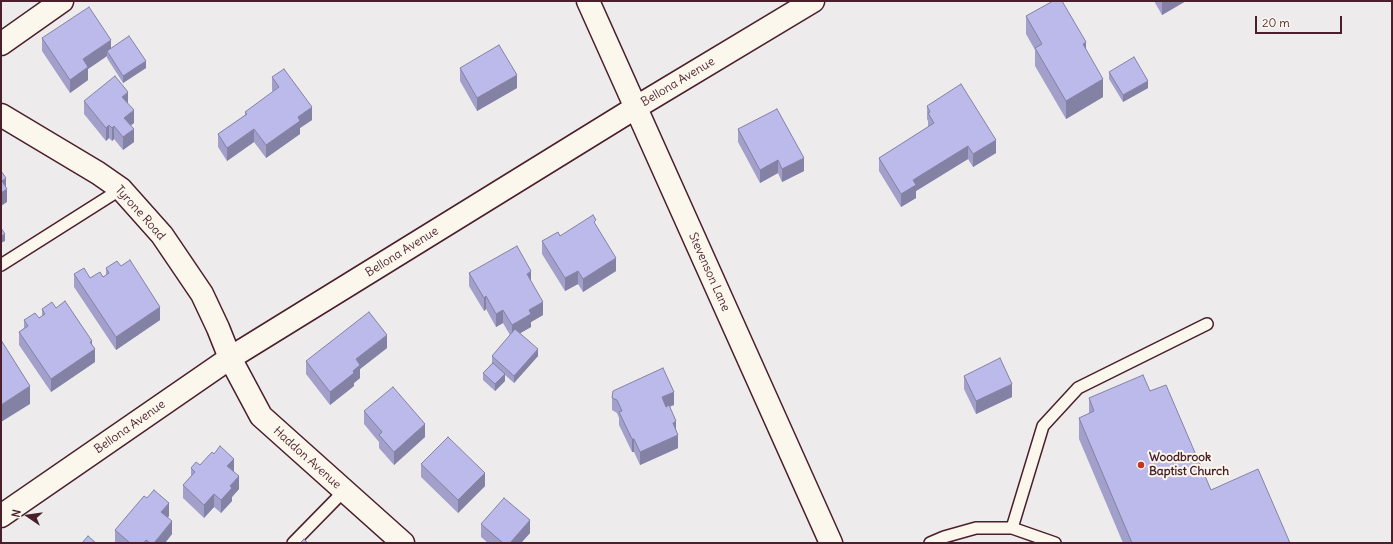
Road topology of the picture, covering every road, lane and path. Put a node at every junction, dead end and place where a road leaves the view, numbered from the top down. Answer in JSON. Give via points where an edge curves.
{"nodes":[{"id":1,"x":62,"y":1,"type":"edge"},
{"id":2,"x":588,"y":1,"type":"edge"},
{"id":3,"x":813,"y":1,"type":"edge"},
{"id":4,"x":1,"y":44,"type":"edge"},
{"id":5,"x":635,"y":108,"type":"junction"},
{"id":6,"x":1,"y":115,"type":"edge"},
{"id":7,"x":121,"y":188,"type":"junction"},
{"id":8,"x":1,"y":265,"type":"edge"},
{"id":9,"x":1207,"y":324,"type":"dead end"},
{"id":10,"x":230,"y":358,"type":"junction"},
{"id":11,"x":344,"y":490,"type":"junction"},
{"id":12,"x":1,"y":516,"type":"edge"},
{"id":13,"x":1012,"y":528,"type":"junction"},
{"id":14,"x":293,"y":543,"type":"edge"},
{"id":15,"x":403,"y":543,"type":"edge"},
{"id":16,"x":831,"y":543,"type":"edge"},
{"id":17,"x":930,"y":543,"type":"edge"},
{"id":18,"x":1055,"y":543,"type":"edge"}],
"edges":[{"from":1,"to":4,"type":"street"},
{"from":2,"to":5,"type":"street","name":"Stevenson Lane"},
{"from":3,"to":5,"type":"street","name":"Bellona Avenue"},
{"from":5,"to":10,"type":"street","name":"Bellona Avenue"},
{"from":5,"to":16,"type":"street","name":"Stevenson Lane"},
{"from":6,"to":7,"type":"street","name":"Tyrone Road"},
{"from":7,"to":8,"type":"lane"},
{"from":7,"to":10,"type":"street","name":"Tyrone Road","via":[[162,235],[202,294]]},
{"from":9,"to":13,"type":"lane","via":[[1078,388],[1043,426]]},
{"from":10,"to":11,"type":"street","name":"Haddon Avenue","via":[[261,416]]},
{"from":10,"to":12,"type":"street","name":"Bellona Avenue"},
{"from":11,"to":14,"type":"lane"},
{"from":11,"to":15,"type":"street","name":"Haddon Avenue"},
{"from":13,"to":17,"type":"lane","via":[[976,528]]},
{"from":13,"to":18,"type":"lane"}]}
